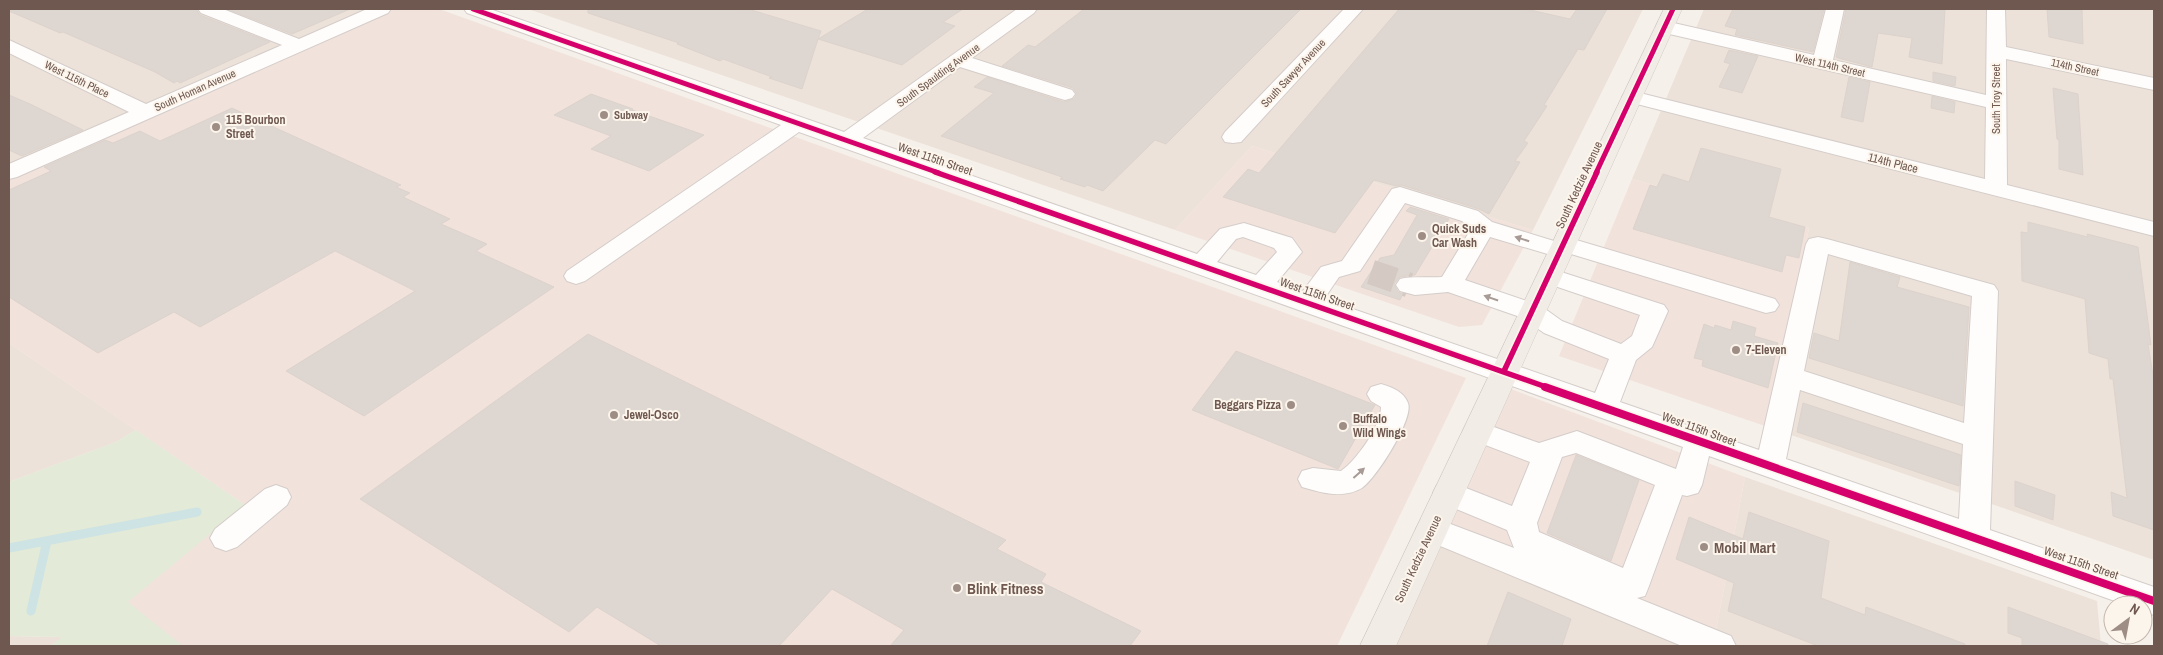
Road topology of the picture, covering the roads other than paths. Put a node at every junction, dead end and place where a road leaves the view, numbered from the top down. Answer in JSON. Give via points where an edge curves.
{"nodes":[{"id":1,"x":207,"y":9,"type":"edge"},
{"id":2,"x":382,"y":9,"type":"edge"},
{"id":3,"x":473,"y":9,"type":"edge"},
{"id":4,"x":1028,"y":9,"type":"edge"},
{"id":5,"x":1354,"y":9,"type":"edge"},
{"id":6,"x":1835,"y":9,"type":"edge"},
{"id":7,"x":1996,"y":9,"type":"edge"},
{"id":8,"x":1669,"y":18,"type":"edge"},
{"id":9,"x":9,"y":46,"type":"edge"},
{"id":10,"x":298,"y":46,"type":"junction"},
{"id":11,"x":1996,"y":51,"type":"junction"},
{"id":12,"x":957,"y":60,"type":"junction"},
{"id":13,"x":1822,"y":63,"type":"junction"},
{"id":14,"x":2154,"y":84,"type":"edge"},
{"id":15,"x":1065,"y":94,"type":"dead end"},
{"id":16,"x":1632,"y":98,"type":"junction"},
{"id":17,"x":1996,"y":102,"type":"junction"},
{"id":18,"x":146,"y":112,"type":"junction"},
{"id":19,"x":798,"y":123,"type":"junction"},
{"id":20,"x":1233,"y":137,"type":"dead end"},
{"id":21,"x":847,"y":140,"type":"junction"},
{"id":22,"x":9,"y":172,"type":"edge"},
{"id":23,"x":1996,"y":189,"type":"junction"},
{"id":24,"x":1484,"y":227,"type":"junction"},
{"id":25,"x":2154,"y":229,"type":"edge"},
{"id":26,"x":1562,"y":247,"type":"junction"},
{"id":27,"x":1201,"y":265,"type":"junction"},
{"id":28,"x":576,"y":276,"type":"dead end"},
{"id":29,"x":1549,"y":276,"type":"junction"},
{"id":30,"x":1450,"y":284,"type":"junction"},
{"id":31,"x":1260,"y":286,"type":"junction"},
{"id":32,"x":1412,"y":286,"type":"tunnel mouth"},
{"id":33,"x":1308,"y":302,"type":"junction"},
{"id":34,"x":1766,"y":305,"type":"dead end"},
{"id":35,"x":1532,"y":312,"type":"junction"},
{"id":36,"x":1624,"y":355,"type":"junction"},
{"id":37,"x":1504,"y":371,"type":"junction"},
{"id":38,"x":1789,"y":376,"type":"junction"},
{"id":39,"x":1381,"y":394,"type":"dead end"},
{"id":40,"x":1604,"y":407,"type":"junction"},
{"id":41,"x":1477,"y":431,"type":"junction"},
{"id":42,"x":1978,"y":438,"type":"junction"},
{"id":43,"x":1699,"y":440,"type":"junction"},
{"id":44,"x":1547,"y":458,"type":"junction"},
{"id":45,"x":1770,"y":466,"type":"junction"},
{"id":46,"x":1313,"y":479,"type":"dead end"},
{"id":47,"x":1672,"y":479,"type":"junction"},
{"id":48,"x":1448,"y":494,"type":"junction"},
{"id":49,"x":276,"y":496,"type":"dead end"},
{"id":50,"x":1520,"y":523,"type":"junction"},
{"id":51,"x":1432,"y":529,"type":"junction"},
{"id":52,"x":1974,"y":537,"type":"junction"},
{"id":53,"x":226,"y":538,"type":"dead end"},
{"id":54,"x":2154,"y":601,"type":"edge"},
{"id":55,"x":1378,"y":646,"type":"edge"},
{"id":56,"x":1719,"y":646,"type":"edge"}],
"edges":[{"from":1,"to":10,"type":"street"},
{"from":2,"to":10,"type":"street","name":"South Homan Avenue"},
{"from":3,"to":19,"type":"street","name":"West 115th Street"},
{"from":4,"to":12,"type":"street","name":"South Spaulding Avenue"},
{"from":5,"to":20,"type":"street","name":"South Sawyer Avenue"},
{"from":6,"to":13,"type":"street"},
{"from":7,"to":11,"type":"street","name":"South Troy Street"},
{"from":8,"to":13,"type":"street","name":"West 114th Street"},
{"from":8,"to":16,"type":"main road","name":"South Kedzie Avenue"},
{"from":9,"to":18,"type":"street","name":"West 115th Place"},
{"from":10,"to":18,"type":"street","name":"South Homan Avenue"},
{"from":11,"to":14,"type":"street","name":"114th Street"},
{"from":11,"to":17,"type":"street","name":"South Troy Street"},
{"from":12,"to":15,"type":"street"},
{"from":12,"to":21,"type":"street","name":"South Spaulding Avenue"},
{"from":13,"to":17,"type":"street","name":"West 114th Street"},
{"from":16,"to":23,"type":"street","name":"114th Place"},
{"from":16,"to":26,"type":"main road","name":"South Kedzie Avenue"},
{"from":17,"to":23,"type":"street","name":"South Troy Street"},
{"from":18,"to":22,"type":"street","name":"South Homan Avenue"},
{"from":19,"to":21,"type":"street","name":"West 115th Street"},
{"from":19,"to":28,"type":"street"},
{"from":21,"to":27,"type":"street","name":"West 115th Street"},
{"from":23,"to":25,"type":"street","name":"114th Place"},
{"from":26,"to":24,"type":"street","one_way":true},
{"from":24,"to":30,"type":"street"},
{"from":24,"to":33,"type":"street","via":[[1470,216],[1400,194],[1361,269],[1330,272]]},
{"from":26,"to":29,"type":"main road","name":"South Kedzie Avenue"},
{"from":26,"to":34,"type":"street"},
{"from":27,"to":31,"type":"street","name":"West 115th Street"},
{"from":27,"to":31,"type":"street","via":[[1228,234],[1244,230],[1283,242],[1290,252]]},
{"from":29,"to":35,"type":"main road","name":"South Kedzie Avenue"},
{"from":29,"to":36,"type":"street","via":[[1655,311],[1643,340]]},
{"from":30,"to":32,"type":"street"},
{"from":35,"to":30,"type":"street","one_way":true},
{"from":31,"to":33,"type":"street","name":"West 115th Street"},
{"from":33,"to":37,"type":"street","name":"West 115th Street"},
{"from":35,"to":36,"type":"street","via":[[1553,327]]},
{"from":35,"to":37,"type":"main road","name":"South Kedzie Avenue"},
{"from":36,"to":40,"type":"street"},
{"from":37,"to":40,"type":"street","name":"West 115th Street"},
{"from":37,"to":41,"type":"main road","name":"South Kedzie Avenue"},
{"from":38,"to":42,"type":"street"},
{"from":38,"to":42,"type":"street","via":[[1818,244],[1985,291]]},
{"from":38,"to":45,"type":"street"},
{"from":46,"to":39,"type":"street","one_way":true,"via":[[1340,483],[1355,478],[1367,466],[1395,414],[1394,402]]},
{"from":40,"to":43,"type":"street","name":"West 115th Street"},
{"from":41,"to":44,"type":"street"},
{"from":41,"to":48,"type":"main road","name":"South Kedzie Avenue"},
{"from":42,"to":52,"type":"street"},
{"from":43,"to":45,"type":"street","name":"West 115th Street"},
{"from":43,"to":47,"type":"street","via":[[1687,485]]},
{"from":44,"to":47,"type":"street","via":[[1550,449],[1577,442]]},
{"from":44,"to":50,"type":"street"},
{"from":45,"to":52,"type":"street","name":"West 115th Street"},
{"from":47,"to":50,"type":"street","via":[[1633,586],[1525,540]]},
{"from":48,"to":50,"type":"street"},
{"from":48,"to":51,"type":"main road","name":"South Kedzie Avenue"},
{"from":49,"to":53,"type":"street"},
{"from":51,"to":55,"type":"main road","name":"South Kedzie Avenue"},
{"from":51,"to":56,"type":"street"},
{"from":52,"to":54,"type":"street","name":"West 115th Street"}]}
